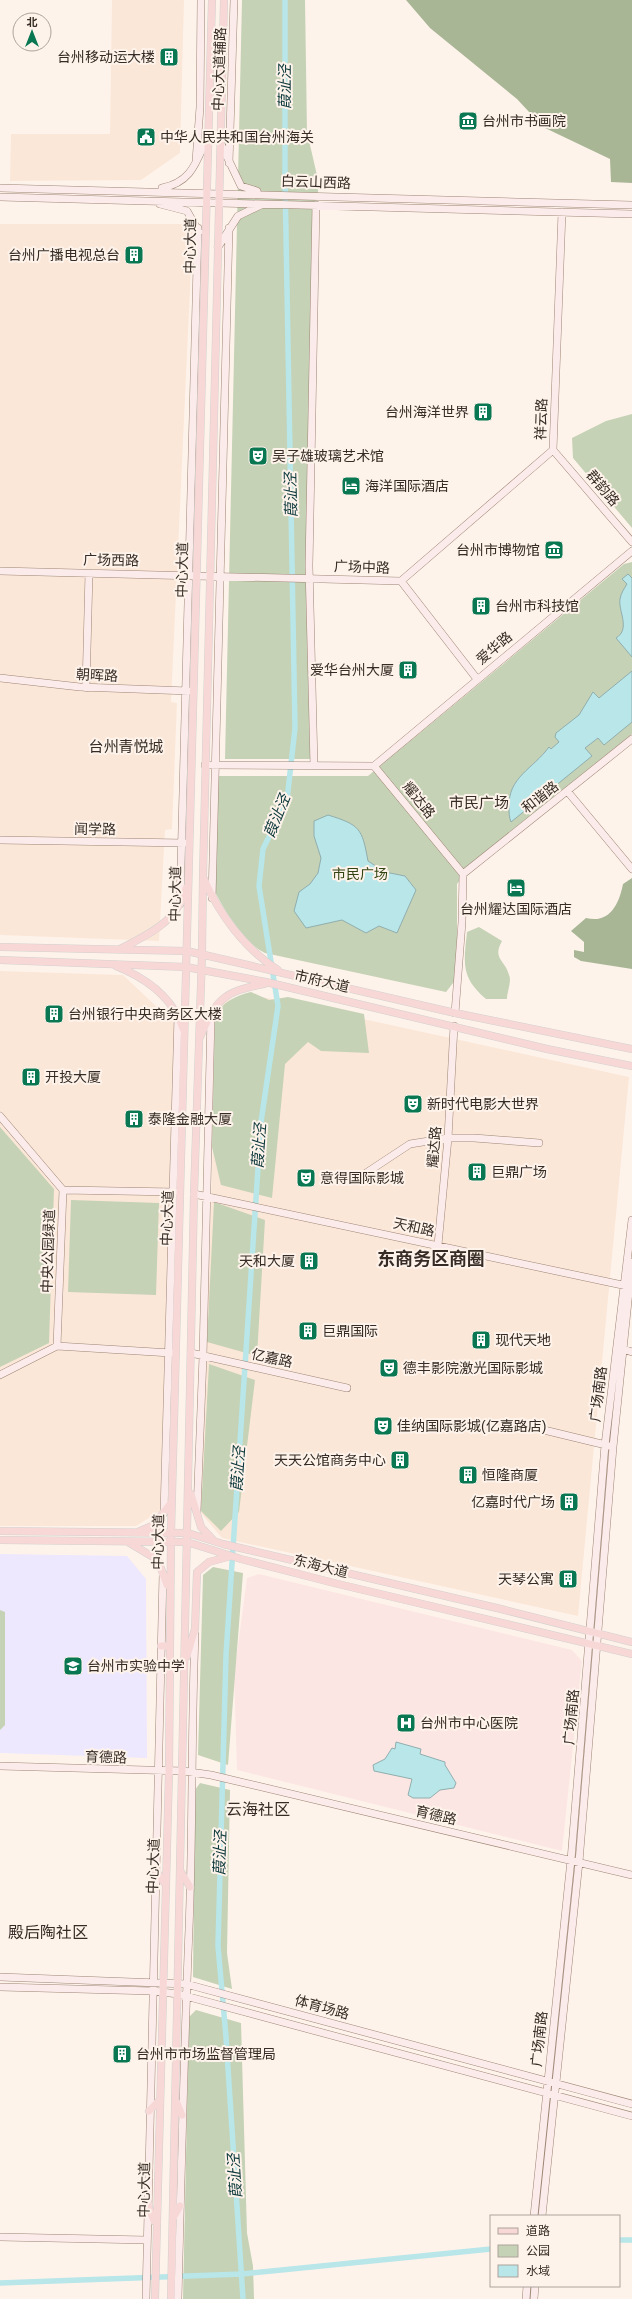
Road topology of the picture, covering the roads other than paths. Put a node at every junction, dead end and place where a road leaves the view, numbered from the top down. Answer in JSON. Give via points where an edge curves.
{"nodes":[{"id":1,"x":201,"y":0,"type":"edge"},
{"id":2,"x":212,"y":0,"type":"edge"},
{"id":3,"x":224,"y":0,"type":"edge"},
{"id":4,"x":234,"y":0,"type":"edge"},
{"id":5,"x":207,"y":138,"type":"junction"},
{"id":6,"x":221,"y":144,"type":"junction"},
{"id":7,"x":196,"y":161,"type":"junction"},
{"id":8,"x":229,"y":164,"type":"junction"},
{"id":9,"x":0,"y":188,"type":"edge"},
{"id":10,"x":149,"y":191,"type":"junction"},
{"id":11,"x":205,"y":192,"type":"junction"},
{"id":12,"x":220,"y":192,"type":"junction"},
{"id":13,"x":265,"y":194,"type":"junction"},
{"id":14,"x":0,"y":197,"type":"edge"},
{"id":15,"x":144,"y":200,"type":"junction"},
{"id":16,"x":205,"y":202,"type":"junction"},
{"id":17,"x":220,"y":202,"type":"junction"},
{"id":18,"x":270,"y":203,"type":"junction"},
{"id":19,"x":316,"y":205,"type":"junction"},
{"id":20,"x":632,"y":205,"type":"edge"},
{"id":21,"x":562,"y":212,"type":"junction"},
{"id":22,"x":632,"y":214,"type":"edge"},
{"id":23,"x":198,"y":228,"type":"junction"},
{"id":24,"x":229,"y":228,"type":"junction"},
{"id":25,"x":218,"y":246,"type":"junction"},
{"id":26,"x":203,"y":250,"type":"junction"},
{"id":27,"x":553,"y":450,"type":"junction"},
{"id":28,"x":632,"y":542,"type":"edge"},
{"id":29,"x":632,"y":551,"type":"edge"},
{"id":30,"x":0,"y":571,"type":"edge"},
{"id":31,"x":89,"y":573,"type":"junction"},
{"id":32,"x":188,"y":575,"type":"junction"},
{"id":33,"x":195,"y":575,"type":"junction"},
{"id":34,"x":210,"y":575,"type":"junction"},
{"id":35,"x":222,"y":576,"type":"junction"},
{"id":36,"x":307,"y":578,"type":"junction"},
{"id":37,"x":401,"y":581,"type":"junction"},
{"id":38,"x":0,"y":678,"type":"edge"},
{"id":39,"x":477,"y":679,"type":"junction"},
{"id":40,"x":86,"y":688,"type":"junction"},
{"id":41,"x":185,"y":691,"type":"junction"},
{"id":42,"x":193,"y":691,"type":"junction"},
{"id":43,"x":632,"y":739,"type":"edge"},
{"id":44,"x":205,"y":765,"type":"junction"},
{"id":45,"x":216,"y":765,"type":"junction"},
{"id":46,"x":314,"y":766,"type":"junction"},
{"id":47,"x":374,"y":766,"type":"junction"},
{"id":48,"x":568,"y":792,"type":"junction"},
{"id":49,"x":0,"y":840,"type":"edge"},
{"id":50,"x":181,"y":843,"type":"junction"},
{"id":51,"x":189,"y":843,"type":"junction"},
{"id":52,"x":632,"y":869,"type":"edge"},
{"id":53,"x":463,"y":874,"type":"junction"},
{"id":54,"x":202,"y":875,"type":"junction"},
{"id":55,"x":189,"y":876,"type":"junction"},
{"id":56,"x":212,"y":898,"type":"junction"},
{"id":57,"x":180,"y":906,"type":"junction"},
{"id":58,"x":0,"y":947,"type":"edge"},
{"id":59,"x":118,"y":950,"type":"junction"},
{"id":60,"x":187,"y":951,"type":"junction"},
{"id":61,"x":202,"y":954,"type":"junction"},
{"id":62,"x":0,"y":960,"type":"edge"},
{"id":63,"x":112,"y":964,"type":"junction"},
{"id":64,"x":186,"y":967,"type":"junction"},
{"id":65,"x":202,"y":971,"type":"junction"},
{"id":66,"x":284,"y":973,"type":"junction"},
{"id":67,"x":270,"y":983,"type":"junction"},
{"id":68,"x":211,"y":1012,"type":"junction"},
{"id":69,"x":455,"y":1013,"type":"junction"},
{"id":70,"x":178,"y":1016,"type":"junction"},
{"id":71,"x":454,"y":1026,"type":"junction"},
{"id":72,"x":185,"y":1034,"type":"junction"},
{"id":73,"x":198,"y":1040,"type":"junction"},
{"id":74,"x":632,"y":1049,"type":"edge"},
{"id":75,"x":632,"y":1066,"type":"edge"},
{"id":76,"x":0,"y":1116,"type":"edge"},
{"id":77,"x":448,"y":1138,"type":"junction"},
{"id":78,"x":539,"y":1143,"type":"dead end"},
{"id":79,"x":363,"y":1175,"type":"dead end"},
{"id":80,"x":63,"y":1190,"type":"junction"},
{"id":81,"x":172,"y":1192,"type":"junction"},
{"id":82,"x":180,"y":1192,"type":"junction"},
{"id":83,"x":194,"y":1194,"type":"junction"},
{"id":84,"x":207,"y":1196,"type":"junction"},
{"id":85,"x":632,"y":1220,"type":"edge"},
{"id":86,"x":438,"y":1245,"type":"junction"},
{"id":87,"x":632,"y":1262,"type":"edge"},
{"id":88,"x":627,"y":1286,"type":"junction"},
{"id":89,"x":58,"y":1346,"type":"junction"},
{"id":90,"x":623,"y":1349,"type":"junction"},
{"id":91,"x":632,"y":1352,"type":"edge"},
{"id":92,"x":172,"y":1353,"type":"junction"},
{"id":93,"x":191,"y":1353,"type":"junction"},
{"id":94,"x":203,"y":1356,"type":"junction"},
{"id":95,"x":0,"y":1374,"type":"edge"},
{"id":96,"x":347,"y":1388,"type":"dead end"},
{"id":97,"x":514,"y":1423,"type":"dead end"},
{"id":98,"x":609,"y":1446,"type":"junction"},
{"id":99,"x":189,"y":1489,"type":"junction"},
{"id":100,"x":172,"y":1503,"type":"junction"},
{"id":101,"x":197,"y":1512,"type":"junction"},
{"id":102,"x":164,"y":1513,"type":"junction"},
{"id":103,"x":0,"y":1531,"type":"edge"},
{"id":104,"x":130,"y":1533,"type":"junction"},
{"id":105,"x":171,"y":1533,"type":"junction"},
{"id":106,"x":188,"y":1533,"type":"junction"},
{"id":107,"x":0,"y":1540,"type":"edge"},
{"id":108,"x":126,"y":1541,"type":"junction"},
{"id":109,"x":170,"y":1542,"type":"junction"},
{"id":110,"x":187,"y":1542,"type":"junction"},
{"id":111,"x":214,"y":1542,"type":"junction"},
{"id":112,"x":231,"y":1556,"type":"junction"},
{"id":113,"x":163,"y":1570,"type":"junction"},
{"id":114,"x":170,"y":1598,"type":"junction"},
{"id":115,"x":195,"y":1628,"type":"junction"},
{"id":116,"x":595,"y":1632,"type":"junction"},
{"id":117,"x":632,"y":1642,"type":"edge"},
{"id":118,"x":594,"y":1645,"type":"junction"},
{"id":119,"x":161,"y":1646,"type":"junction"},
{"id":120,"x":170,"y":1646,"type":"junction"},
{"id":121,"x":632,"y":1654,"type":"edge"},
{"id":122,"x":185,"y":1662,"type":"junction"},
{"id":123,"x":0,"y":1766,"type":"edge"},
{"id":124,"x":159,"y":1771,"type":"junction"},
{"id":125,"x":183,"y":1771,"type":"junction"},
{"id":126,"x":169,"y":1772,"type":"junction"},
{"id":127,"x":191,"y":1772,"type":"junction"},
{"id":128,"x":571,"y":1860,"type":"junction"},
{"id":129,"x":579,"y":1862,"type":"junction"},
{"id":130,"x":181,"y":1870,"type":"junction"},
{"id":131,"x":156,"y":1871,"type":"junction"},
{"id":132,"x":632,"y":1875,"type":"edge"},
{"id":133,"x":166,"y":1885,"type":"junction"},
{"id":134,"x":190,"y":1887,"type":"junction"},
{"id":135,"x":0,"y":1977,"type":"edge"},
{"id":136,"x":153,"y":1981,"type":"junction"},
{"id":137,"x":163,"y":1981,"type":"junction"},
{"id":138,"x":178,"y":1982,"type":"junction"},
{"id":139,"x":186,"y":1984,"type":"junction"},
{"id":140,"x":0,"y":1987,"type":"edge"},
{"id":141,"x":152,"y":1991,"type":"junction"},
{"id":142,"x":162,"y":1992,"type":"junction"},
{"id":143,"x":178,"y":1994,"type":"junction"},
{"id":144,"x":186,"y":1996,"type":"junction"},
{"id":145,"x":551,"y":2082,"type":"junction"},
{"id":146,"x":550,"y":2094,"type":"junction"},
{"id":147,"x":176,"y":2100,"type":"junction"},
{"id":148,"x":159,"y":2102,"type":"junction"},
{"id":149,"x":632,"y":2104,"type":"edge"},
{"id":150,"x":149,"y":2111,"type":"junction"},
{"id":151,"x":182,"y":2116,"type":"junction"},
{"id":152,"x":632,"y":2116,"type":"edge"},
{"id":153,"x":148,"y":2205,"type":"junction"},
{"id":154,"x":180,"y":2206,"type":"junction"},
{"id":155,"x":534,"y":2215,"type":"edge"},
{"id":156,"x":542,"y":2215,"type":"edge"},
{"id":157,"x":173,"y":2218,"type":"junction"},
{"id":158,"x":156,"y":2225,"type":"junction"},
{"id":159,"x":0,"y":2237,"type":"edge"},
{"id":160,"x":147,"y":2240,"type":"junction"},
{"id":161,"x":175,"y":2272,"type":"junction"},
{"id":162,"x":527,"y":2287,"type":"edge"},
{"id":163,"x":535,"y":2287,"type":"edge"},
{"id":164,"x":146,"y":2296,"type":"edge"},
{"id":165,"x":155,"y":2296,"type":"edge"},
{"id":166,"x":175,"y":2296,"type":"edge"},
{"id":167,"x":526,"y":2299,"type":"edge"},
{"id":168,"x":534,"y":2299,"type":"edge"}],
"edges":[{"from":1,"to":7,"type":"main road","name":"中心大道辅路"},
{"from":2,"to":5,"type":"main road","name":"中心大道"},
{"from":3,"to":6,"type":"main road","name":"中心大道"},
{"from":4,"to":8,"type":"main road","name":"中心大道辅路"},
{"from":5,"to":7,"type":"main road","name":"中心大道"},
{"from":5,"to":11,"type":"main road","name":"中心大道"},
{"from":6,"to":8,"type":"main road","name":"中心大道"},
{"from":6,"to":12,"type":"main road","name":"中心大道"},
{"from":7,"to":10,"type":"main road","name":"中心大道","via":[[190,175],[173,186]]},
{"from":8,"to":13,"type":"main road","name":"中心大道","via":[[241,186]]},
{"from":9,"to":10,"type":"main road","name":"白云山西路"},
{"from":10,"to":11,"type":"main road","name":"白云山西路"},
{"from":11,"to":12,"type":"main road","name":"白云山西路"},
{"from":11,"to":16,"type":"main road","name":"中心大道"},
{"from":12,"to":13,"type":"main road","name":"白云山西路"},
{"from":12,"to":17,"type":"main road","name":"中心大道"},
{"from":13,"to":20,"type":"main road","name":"白云山西路"},
{"from":14,"to":15,"type":"main road","name":"白云山西路"},
{"from":15,"to":16,"type":"main road","name":"白云山西路"},
{"from":15,"to":23,"type":"main road","name":"白云山西路","via":[[188,212]]},
{"from":16,"to":17,"type":"main road","name":"白云山西路"},
{"from":16,"to":26,"type":"main road","name":"中心大道"},
{"from":17,"to":18,"type":"main road","name":"白云山西路"},
{"from":17,"to":25,"type":"main road","name":"中心大道"},
{"from":18,"to":19,"type":"main road","name":"白云山西路"},
{"from":18,"to":24,"type":"main road","name":"中心大道","via":[[238,216]]},
{"from":19,"to":21,"type":"main road","name":"白云山西路"},
{"from":19,"to":36,"type":"main road"},
{"from":21,"to":22,"type":"main road","name":"白云山西路"},
{"from":21,"to":27,"type":"main road","name":"祥云路"},
{"from":23,"to":26,"type":"main road","name":"白云山西路"},
{"from":23,"to":32,"type":"main road"},
{"from":24,"to":25,"type":"main road","name":"中心大道"},
{"from":24,"to":35,"type":"main road"},
{"from":25,"to":34,"type":"main road","name":"中心大道"},
{"from":26,"to":33,"type":"main road","name":"中心大道"},
{"from":27,"to":28,"type":"main road","name":"群韵路"},
{"from":27,"to":37,"type":"main road","name":"祥云路"},
{"from":29,"to":39,"type":"main road","name":"爱华路"},
{"from":30,"to":31,"type":"main road","name":"广场西路"},
{"from":31,"to":32,"type":"main road","name":"广场西路"},
{"from":31,"to":40,"type":"main road"},
{"from":32,"to":33,"type":"main road","name":"广场西路"},
{"from":32,"to":41,"type":"main road"},
{"from":33,"to":34,"type":"main road","name":"广场西路"},
{"from":33,"to":42,"type":"main road","name":"中心大道"},
{"from":34,"to":35,"type":"main road","name":"广场西路"},
{"from":34,"to":44,"type":"main road","name":"中心大道"},
{"from":35,"to":36,"type":"main road","name":"广场中路"},
{"from":35,"to":45,"type":"main road"},
{"from":36,"to":37,"type":"main road","name":"广场中路"},
{"from":36,"to":46,"type":"main road"},
{"from":37,"to":39,"type":"main road","name":"广场中路"},
{"from":38,"to":40,"type":"main road","name":"朝晖路"},
{"from":39,"to":47,"type":"main road","name":"爱华路"},
{"from":40,"to":41,"type":"main road","name":"朝晖路"},
{"from":41,"to":42,"type":"main road","name":"朝晖路"},
{"from":41,"to":50,"type":"main road"},
{"from":42,"to":51,"type":"main road","name":"中心大道"},
{"from":43,"to":48,"type":"main road","name":"和谐路"},
{"from":44,"to":45,"type":"main road"},
{"from":44,"to":54,"type":"main road","name":"中心大道"},
{"from":45,"to":46,"type":"main road"},
{"from":45,"to":56,"type":"main road"},
{"from":46,"to":47,"type":"main road"},
{"from":47,"to":53,"type":"main road","name":"耀达路"},
{"from":48,"to":52,"type":"main road"},
{"from":48,"to":53,"type":"main road","name":"和谐路"},
{"from":49,"to":50,"type":"main road","name":"闻学路"},
{"from":50,"to":51,"type":"main road","name":"闻学路"},
{"from":50,"to":57,"type":"main road"},
{"from":51,"to":55,"type":"main road","name":"中心大道"},
{"from":53,"to":69,"type":"main road"},
{"from":54,"to":56,"type":"main road"},
{"from":54,"to":61,"type":"main road","name":"中心大道"},
{"from":55,"to":57,"type":"main road"},
{"from":55,"to":60,"type":"main road","name":"中心大道"},
{"from":56,"to":66,"type":"main road","via":[[260,959]]},
{"from":57,"to":59,"type":"main road","via":[[170,919],[152,933]]},
{"from":58,"to":59,"type":"main road","name":"市府大道"},
{"from":59,"to":60,"type":"main road","name":"市府大道"},
{"from":60,"to":61,"type":"main road","name":"市府大道"},
{"from":60,"to":64,"type":"main road","name":"中心大道"},
{"from":61,"to":65,"type":"main road","name":"中心大道"},
{"from":61,"to":66,"type":"main road","name":"市府大道"},
{"from":62,"to":63,"type":"main road","name":"市府大道"},
{"from":63,"to":64,"type":"main road","name":"市府大道"},
{"from":63,"to":70,"type":"main road","via":[[149,982]]},
{"from":64,"to":65,"type":"main road","name":"市府大道"},
{"from":64,"to":72,"type":"main road","name":"中心大道"},
{"from":65,"to":67,"type":"main road","name":"市府大道"},
{"from":65,"to":73,"type":"main road","name":"中心大道"},
{"from":66,"to":69,"type":"main road","name":"市府大道"},
{"from":67,"to":68,"type":"main road","via":[[240,988],[228,994]]},
{"from":67,"to":71,"type":"main road","name":"市府大道"},
{"from":68,"to":73,"type":"main road"},
{"from":68,"to":84,"type":"main road"},
{"from":69,"to":74,"type":"main road","name":"市府大道"},
{"from":70,"to":72,"type":"main road"},
{"from":70,"to":81,"type":"main road"},
{"from":71,"to":75,"type":"main road","name":"市府大道","via":[[546,1050]]},
{"from":71,"to":77,"type":"main road","name":"耀达路"},
{"from":72,"to":82,"type":"main road","name":"中心大道"},
{"from":73,"to":83,"type":"main road","name":"中心大道"},
{"from":76,"to":80,"type":"main road","name":"中央公园绿道"},
{"from":77,"to":78,"type":"main road"},
{"from":77,"to":79,"type":"main road","via":[[410,1144]]},
{"from":77,"to":86,"type":"main road","name":"耀达路"},
{"from":80,"to":81,"type":"main road"},
{"from":80,"to":89,"type":"main road","name":"中央公园绿道"},
{"from":81,"to":82,"type":"main road"},
{"from":81,"to":92,"type":"main road"},
{"from":82,"to":92,"type":"main road","name":"中心大道"},
{"from":83,"to":84,"type":"main road","name":"天和路"},
{"from":83,"to":93,"type":"main road","name":"中心大道"},
{"from":84,"to":86,"type":"main road","name":"天和路"},
{"from":84,"to":94,"type":"main road"},
{"from":85,"to":88,"type":"main road","name":"广场南路"},
{"from":86,"to":88,"type":"main road","name":"天和路"},
{"from":87,"to":88,"type":"main road","name":"广场南路"},
{"from":88,"to":90,"type":"main road","name":"广场南路"},
{"from":88,"to":98,"type":"main road","name":"广场南路"},
{"from":89,"to":92,"type":"main road"},
{"from":89,"to":95,"type":"main road"},
{"from":90,"to":91,"type":"main road"},
{"from":90,"to":98,"type":"main road","name":"广场南路"},
{"from":92,"to":100,"type":"main road","name":"中心大道"},
{"from":92,"to":102,"type":"main road"},
{"from":93,"to":94,"type":"main road","name":"亿嘉路"},
{"from":93,"to":99,"type":"main road","name":"中心大道"},
{"from":94,"to":96,"type":"main road","name":"亿嘉路"},
{"from":94,"to":101,"type":"main road"},
{"from":97,"to":98,"type":"main road"},
{"from":98,"to":116,"type":"main road","name":"广场南路"},
{"from":99,"to":101,"type":"main road"},
{"from":99,"to":106,"type":"main road","name":"中心大道"},
{"from":100,"to":102,"type":"main road"},
{"from":100,"to":105,"type":"main road","name":"中心大道"},
{"from":101,"to":111,"type":"main road","via":[[201,1527]]},
{"from":102,"to":104,"type":"main road","via":[[154,1525]]},
{"from":103,"to":104,"type":"main road","name":"东海大道"},
{"from":104,"to":105,"type":"main road","name":"东海大道"},
{"from":105,"to":106,"type":"main road","name":"东海大道"},
{"from":105,"to":109,"type":"main road","name":"中心大道"},
{"from":106,"to":110,"type":"main road","name":"中心大道"},
{"from":106,"to":111,"type":"main road","name":"东海大道"},
{"from":107,"to":108,"type":"main road","name":"东海大道"},
{"from":108,"to":109,"type":"main road","name":"东海大道"},
{"from":108,"to":113,"type":"main road","via":[[158,1560]]},
{"from":109,"to":110,"type":"main road","name":"东海大道"},
{"from":109,"to":114,"type":"main road","name":"中心大道"},
{"from":110,"to":112,"type":"main road","name":"东海大道"},
{"from":110,"to":122,"type":"main road","name":"中心大道"},
{"from":111,"to":116,"type":"main road","name":"东海大道"},
{"from":112,"to":115,"type":"main road","via":[[209,1562],[197,1572]]},
{"from":112,"to":118,"type":"main road","name":"东海大道"},
{"from":113,"to":114,"type":"main road"},
{"from":113,"to":119,"type":"main road"},
{"from":114,"to":120,"type":"main road","name":"中心大道"},
{"from":115,"to":122,"type":"main road"},
{"from":115,"to":127,"type":"main road"},
{"from":116,"to":117,"type":"main road","name":"东海大道"},
{"from":116,"to":118,"type":"main road","name":"广场南路"},
{"from":118,"to":121,"type":"main road","name":"东海大道"},
{"from":118,"to":128,"type":"main road","name":"广场南路"},
{"from":118,"to":129,"type":"main road","name":"广场南路"},
{"from":119,"to":120,"type":"main road"},
{"from":119,"to":124,"type":"main road"},
{"from":120,"to":126,"type":"main road","name":"中心大道"},
{"from":122,"to":125,"type":"main road","name":"中心大道"},
{"from":123,"to":124,"type":"main road","name":"育德路"},
{"from":124,"to":126,"type":"main road","name":"育德路"},
{"from":124,"to":131,"type":"main road"},
{"from":125,"to":126,"type":"main road","name":"育德路"},
{"from":125,"to":127,"type":"main road","name":"育德路"},
{"from":125,"to":130,"type":"main road","name":"中心大道"},
{"from":126,"to":133,"type":"main road","name":"中心大道"},
{"from":127,"to":128,"type":"main road","name":"育德路"},
{"from":127,"to":134,"type":"main road"},
{"from":128,"to":129,"type":"main road","name":"育德路"},
{"from":128,"to":145,"type":"main road","name":"广场南路"},
{"from":129,"to":132,"type":"main road","name":"育德路"},
{"from":129,"to":145,"type":"main road","name":"广场南路"},
{"from":130,"to":134,"type":"main road"},
{"from":130,"to":138,"type":"main road","name":"中心大道"},
{"from":131,"to":133,"type":"main road"},
{"from":131,"to":136,"type":"main road"},
{"from":133,"to":137,"type":"main road","name":"中心大道"},
{"from":134,"to":139,"type":"main road"},
{"from":135,"to":136,"type":"main road","name":"体育场路"},
{"from":136,"to":137,"type":"main road","name":"体育场路"},
{"from":136,"to":141,"type":"main road"},
{"from":137,"to":138,"type":"main road","name":"体育场路"},
{"from":137,"to":142,"type":"main road","name":"中心大道"},
{"from":138,"to":139,"type":"main road","name":"体育场路"},
{"from":138,"to":143,"type":"main road","name":"中心大道"},
{"from":139,"to":144,"type":"main road"},
{"from":139,"to":145,"type":"main road","name":"体育场路"},
{"from":140,"to":141,"type":"main road"},
{"from":141,"to":142,"type":"main road"},
{"from":141,"to":150,"type":"main road"},
{"from":142,"to":143,"type":"main road"},
{"from":142,"to":148,"type":"main road","name":"中心大道"},
{"from":143,"to":144,"type":"main road"},
{"from":143,"to":147,"type":"main road","name":"中心大道"},
{"from":144,"to":146,"type":"main road"},
{"from":144,"to":151,"type":"main road"},
{"from":145,"to":146,"type":"main road","name":"广场南路"},
{"from":145,"to":149,"type":"main road","name":"体育场路"},
{"from":146,"to":152,"type":"main road"},
{"from":146,"to":155,"type":"main road","name":"广场南路"},
{"from":146,"to":156,"type":"main road","name":"广场南路"},
{"from":147,"to":151,"type":"main road"},
{"from":147,"to":157,"type":"main road","name":"中心大道"},
{"from":148,"to":150,"type":"main road"},
{"from":148,"to":158,"type":"main road","name":"中心大道"},
{"from":150,"to":153,"type":"main road"},
{"from":151,"to":154,"type":"main road"},
{"from":153,"to":158,"type":"main road"},
{"from":153,"to":160,"type":"main road"},
{"from":154,"to":157,"type":"main road"},
{"from":154,"to":161,"type":"main road"},
{"from":157,"to":161,"type":"main road","name":"中心大道"},
{"from":158,"to":165,"type":"main road","name":"中心大道"},
{"from":159,"to":160,"type":"main road"},
{"from":160,"to":164,"type":"main road"},
{"from":161,"to":166,"type":"main road","name":"中心大道"},
{"from":162,"to":167,"type":"main road"},
{"from":163,"to":168,"type":"main road"}]}
